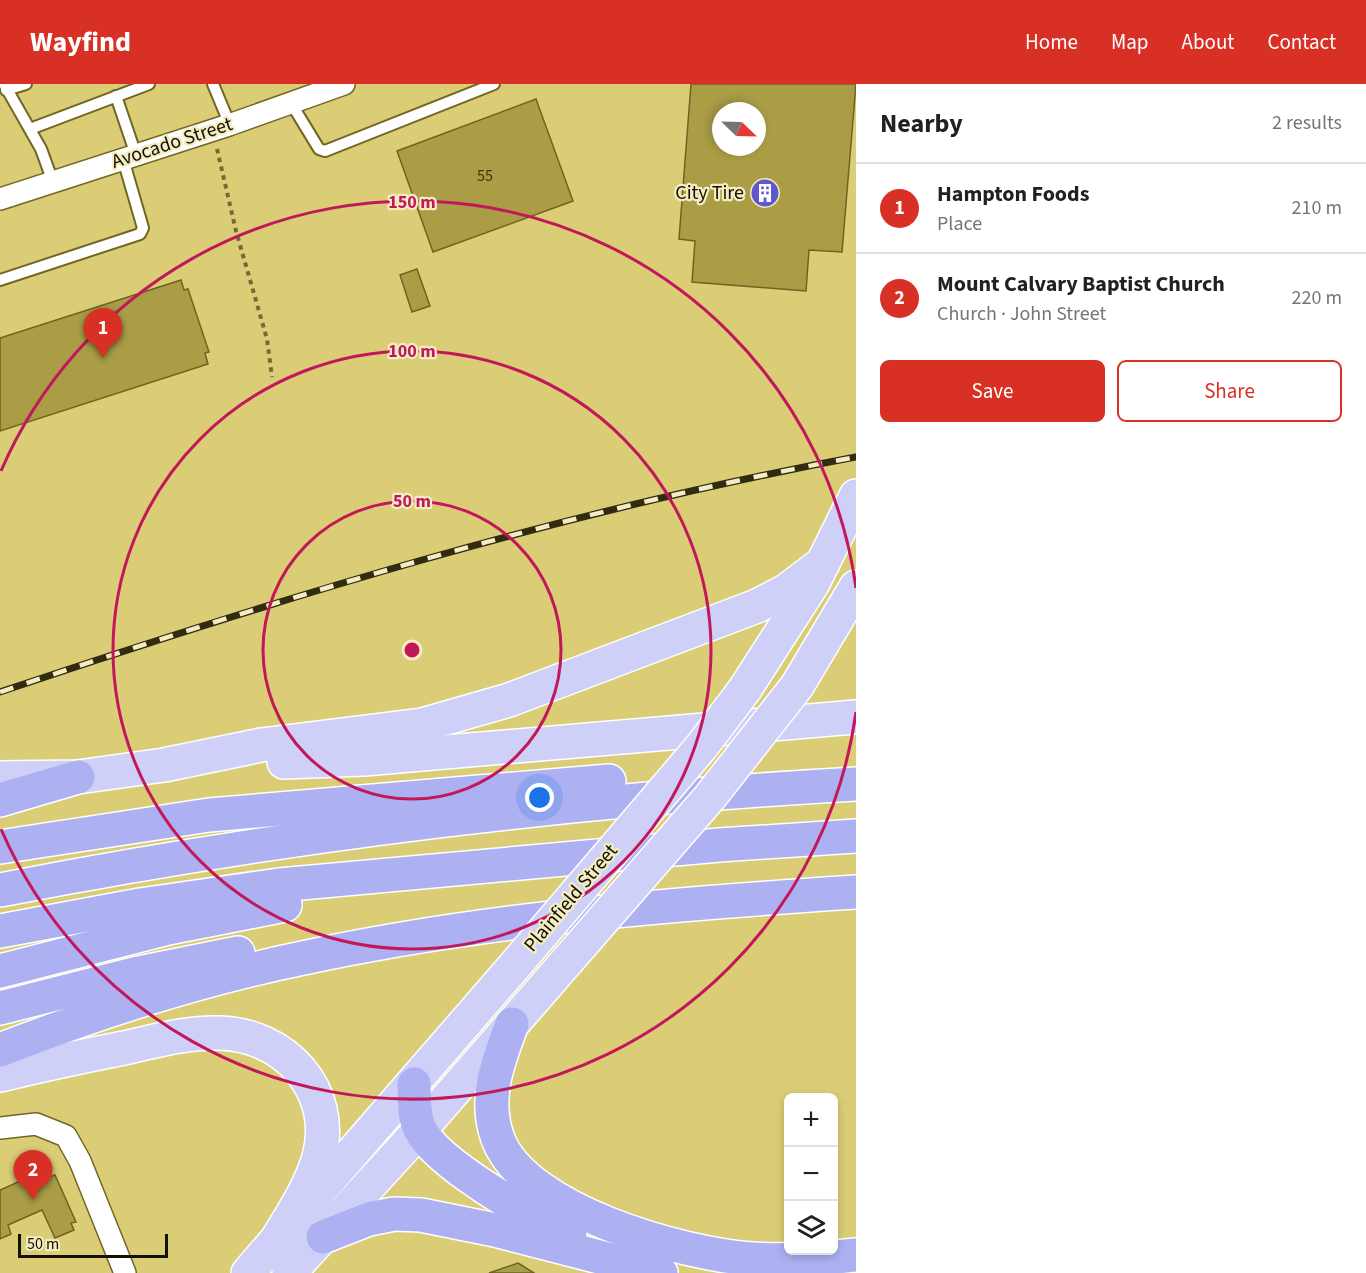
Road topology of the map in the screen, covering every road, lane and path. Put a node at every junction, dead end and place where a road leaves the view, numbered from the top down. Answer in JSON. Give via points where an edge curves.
{"nodes":[{"id":1,"x":26,"y":84,"type":"edge"},
{"id":2,"x":149,"y":84,"type":"edge"},
{"id":3,"x":213,"y":84,"type":"edge"},
{"id":4,"x":344,"y":84,"type":"edge"},
{"id":5,"x":494,"y":84,"type":"edge"},
{"id":6,"x":5,"y":87,"type":"edge"},
{"id":7,"x":300,"y":95,"type":"edge"},
{"id":8,"x":116,"y":96,"type":"junction"},
{"id":9,"x":221,"y":128,"type":"junction"},
{"id":10,"x":30,"y":129,"type":"junction"},
{"id":11,"x":129,"y":157,"type":"junction"},
{"id":12,"x":53,"y":182,"type":"junction"},
{"id":13,"x":0,"y":199,"type":"edge"},
{"id":14,"x":0,"y":280,"type":"edge"},
{"id":15,"x":272,"y":376,"type":"dead end"},
{"id":16,"x":856,"y":496,"type":"edge"},
{"id":17,"x":823,"y":563,"type":"junction"},
{"id":18,"x":856,"y":587,"type":"edge"},
{"id":19,"x":856,"y":717,"type":"edge"},
{"id":20,"x":856,"y":763,"type":"edge"},
{"id":21,"x":164,"y":765,"type":"junction"},
{"id":22,"x":78,"y":777,"type":"junction"},
{"id":23,"x":0,"y":778,"type":"edge"},
{"id":24,"x":856,"y":784,"type":"edge"},
{"id":25,"x":0,"y":800,"type":"edge"},
{"id":26,"x":856,"y":836,"type":"edge"},
{"id":27,"x":0,"y":847,"type":"edge"},
{"id":28,"x":501,"y":867,"type":"junction"},
{"id":29,"x":0,"y":890,"type":"edge"},
{"id":30,"x":856,"y":892,"type":"edge"},
{"id":31,"x":720,"y":903,"type":"junction"},
{"id":32,"x":856,"y":915,"type":"edge"},
{"id":33,"x":0,"y":931,"type":"edge"},
{"id":34,"x":438,"y":933,"type":"junction"},
{"id":35,"x":0,"y":970,"type":"edge"},
{"id":36,"x":0,"y":1008,"type":"edge"},
{"id":37,"x":512,"y":1024,"type":"junction"},
{"id":38,"x":0,"y":1050,"type":"edge"},
{"id":39,"x":0,"y":1074,"type":"edge"},
{"id":40,"x":414,"y":1084,"type":"junction"},
{"id":41,"x":0,"y":1128,"type":"edge"},
{"id":42,"x":420,"y":1130,"type":"junction"},
{"id":43,"x":322,"y":1237,"type":"junction"},
{"id":44,"x":856,"y":1255,"type":"edge"},
{"id":45,"x":281,"y":1259,"type":"edge"},
{"id":46,"x":646,"y":1269,"type":"edge"},
{"id":47,"x":125,"y":1273,"type":"edge"},
{"id":48,"x":248,"y":1273,"type":"edge"}],
"edges":[{"from":1,"to":6,"type":"lane"},
{"from":2,"to":8,"type":"lane"},
{"from":3,"to":9,"type":"lane"},
{"from":4,"to":7,"type":"street","name":"Avocado Street"},
{"from":5,"to":7,"type":"lane","via":[[325,152],[319,149]]},
{"from":6,"to":10,"type":"lane"},
{"from":7,"to":9,"type":"street","name":"Avocado Street"},
{"from":8,"to":10,"type":"lane"},
{"from":8,"to":11,"type":"lane"},
{"from":9,"to":11,"type":"street","name":"Avocado Street"},
{"from":9,"to":15,"type":"path","via":[[236,231],[267,339]]},
{"from":10,"to":12,"type":"lane"},
{"from":11,"to":12,"type":"street","name":"Avocado Street"},
{"from":11,"to":14,"type":"lane","via":[[143,228],[140,234]]},
{"from":12,"to":13,"type":"street","name":"Avocado Street"},
{"from":16,"to":17,"type":"main road","name":"Plainfield Street"},
{"from":17,"to":21,"type":"main road","via":[[786,591],[757,606],[480,710],[395,730],[261,746]]},
{"from":17,"to":40,"type":"main road","name":"Plainfield Street","bridge":true,"via":[[791,620],[702,746]]},
{"from":18,"to":37,"type":"main road","name":"Plainfield Street","bridge":true,"via":[[796,686],[710,797]]},
{"from":19,"to":21,"type":"main road","via":[[364,759]]},
{"from":20,"to":27,"type":"highway","via":[[295,806],[143,823]]},
{"from":21,"to":22,"type":"main road"},
{"from":22,"to":23,"type":"main road"},
{"from":22,"to":25,"type":"highway"},
{"from":24,"to":29,"type":"highway","via":[[575,806],[404,825],[213,851]]},
{"from":26,"to":28,"type":"highway","via":[[718,845]]},
{"from":28,"to":33,"type":"highway","via":[[279,885]]},
{"from":28,"to":35,"type":"highway","via":[[206,920]]},
{"from":30,"to":31,"type":"highway"},
{"from":31,"to":32,"type":"highway"},
{"from":31,"to":34,"type":"highway"},
{"from":34,"to":36,"type":"highway","via":[[340,939],[240,952]]},
{"from":34,"to":38,"type":"highway","via":[[324,953],[223,977],[100,1013]]},
{"from":37,"to":42,"type":"main road","name":"Plainfield Street"},
{"from":37,"to":44,"type":"highway","via":[[493,1079],[493,1118],[504,1150],[543,1189],[606,1222],[697,1251],[775,1260]]},
{"from":39,"to":45,"type":"main road","via":[[188,1035],[235,1034],[276,1048],[297,1065],[312,1085],[321,1107],[323,1132],[319,1158]]},
{"from":40,"to":42,"type":"highway"},
{"from":40,"to":45,"type":"main road","name":"Plainfield Street"},
{"from":41,"to":47,"type":"street","via":[[36,1124],[66,1136]]},
{"from":42,"to":43,"type":"main road","name":"Plainfield Street"},
{"from":42,"to":46,"type":"highway","via":[[446,1157],[500,1197],[554,1228]]},
{"from":43,"to":45,"type":"main road","name":"Plainfield Street"},
{"from":43,"to":46,"type":"highway","via":[[369,1219],[394,1214],[421,1215]]},
{"from":45,"to":48,"type":"main road","name":"Plainfield Street"}]}
